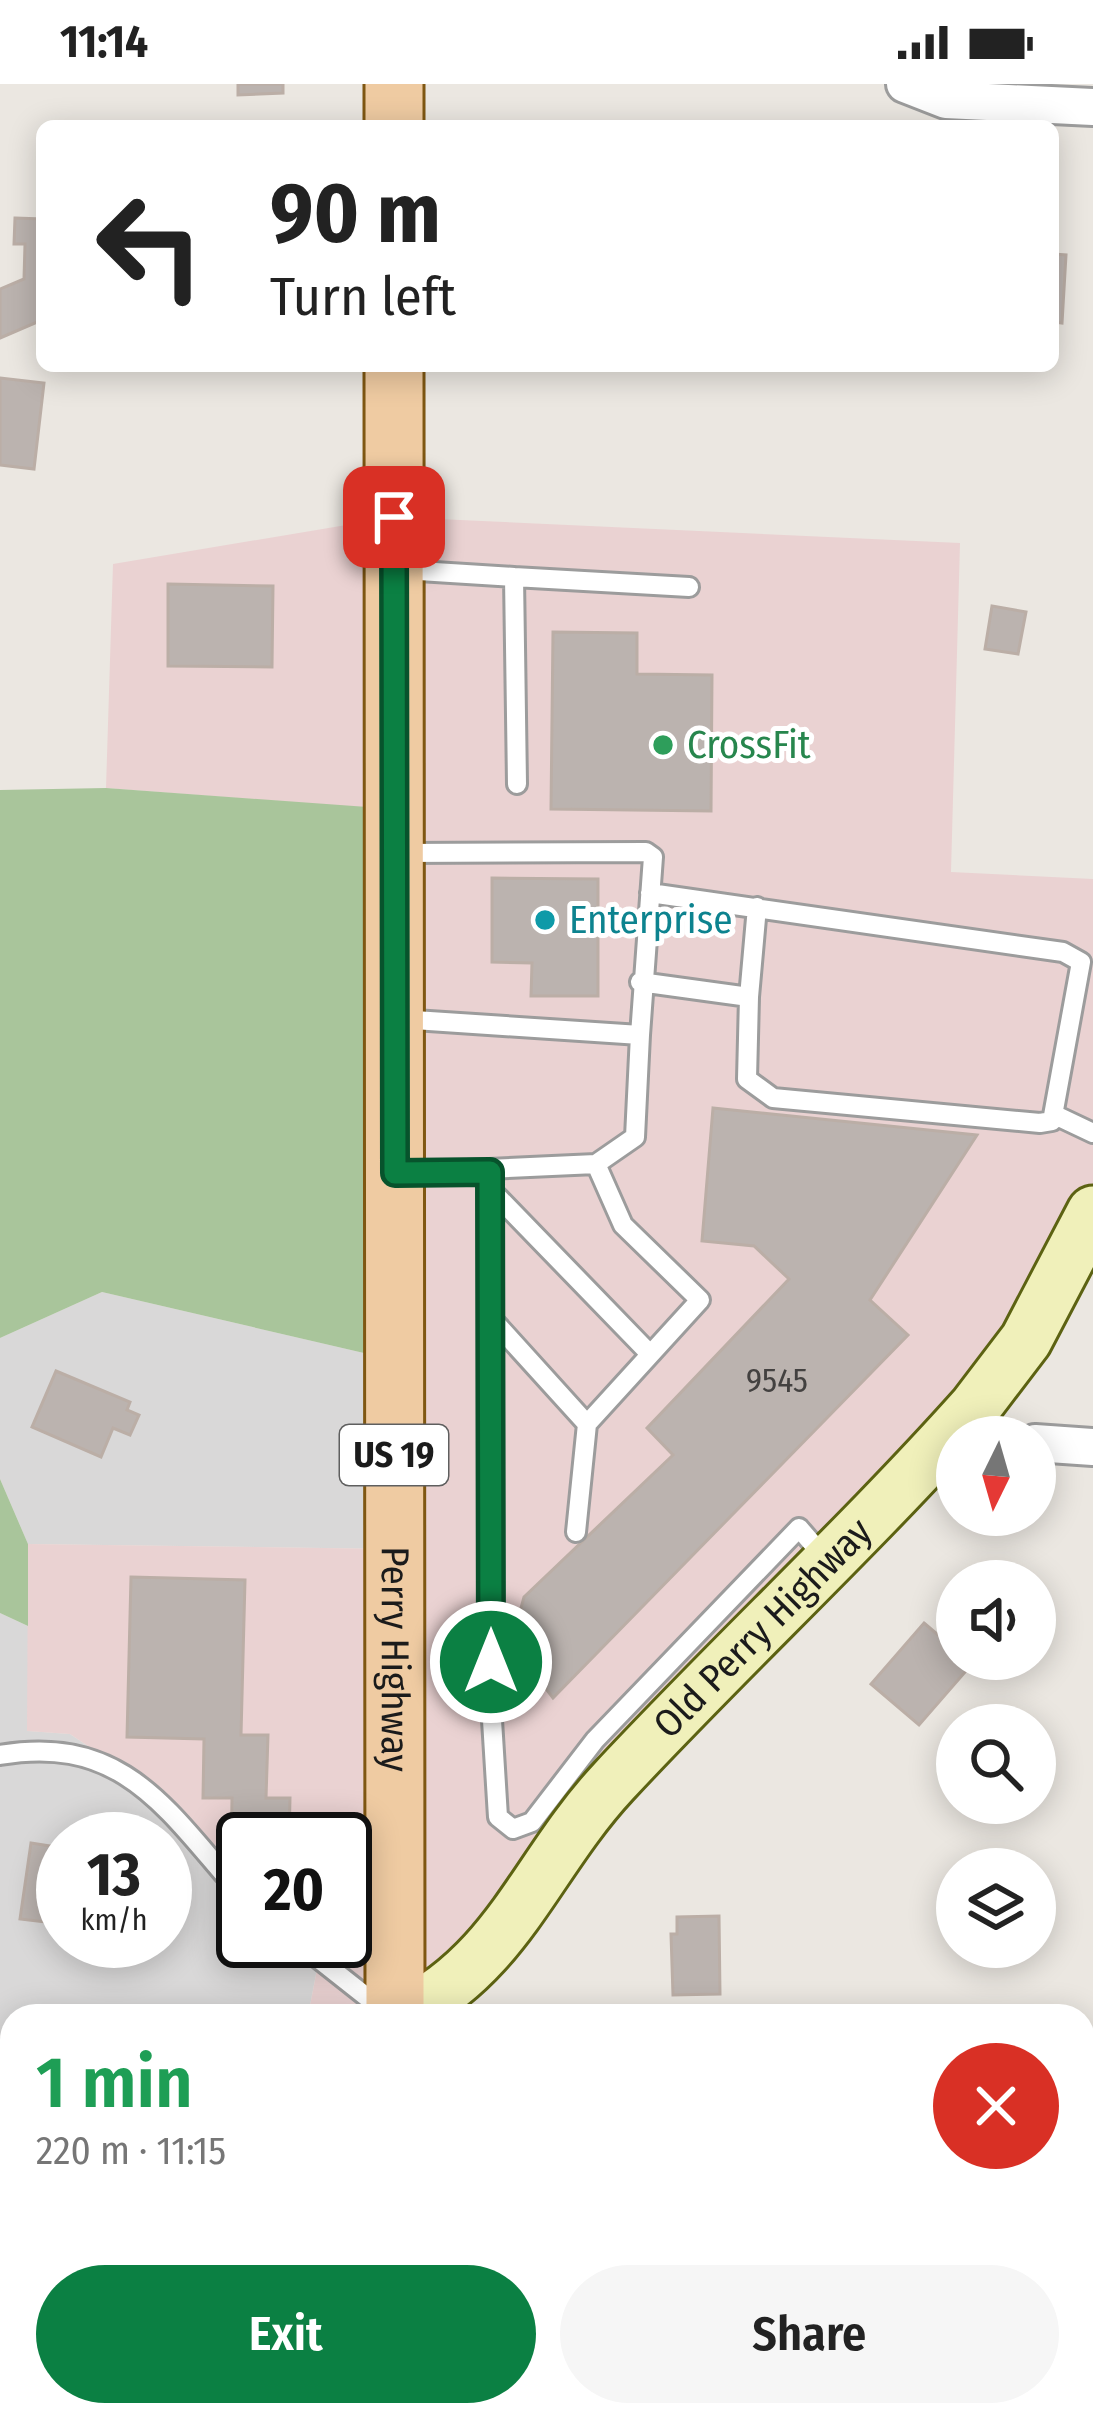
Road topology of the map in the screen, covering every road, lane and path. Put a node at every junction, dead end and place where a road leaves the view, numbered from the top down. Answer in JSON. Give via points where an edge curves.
{"nodes":[{"id":1,"x":394,"y":84,"type":"edge"},
{"id":2,"x":905,"y":84,"type":"edge"},
{"id":3,"x":1093,"y":107,"type":"edge"},
{"id":4,"x":394,"y":120,"type":"edge"},
{"id":5,"x":394,"y":372,"type":"edge"},
{"id":6,"x":394,"y":570,"type":"junction"},
{"id":7,"x":514,"y":577,"type":"junction"},
{"id":8,"x":689,"y":587,"type":"dead end"},
{"id":9,"x":517,"y":784,"type":"dead end"},
{"id":10,"x":394,"y":853,"type":"junction"},
{"id":11,"x":650,"y":892,"type":"junction"},
{"id":12,"x":757,"y":907,"type":"junction"},
{"id":13,"x":640,"y":982,"type":"junction"},
{"id":14,"x":749,"y":997,"type":"junction"},
{"id":15,"x":395,"y":1019,"type":"junction"},
{"id":16,"x":640,"y":1035,"type":"junction"},
{"id":17,"x":1055,"y":1115,"type":"junction"},
{"id":18,"x":1093,"y":1132,"type":"edge"},
{"id":19,"x":596,"y":1164,"type":"junction"},
{"id":20,"x":395,"y":1173,"type":"junction"},
{"id":21,"x":491,"y":1182,"type":"junction"},
{"id":22,"x":1093,"y":1212,"type":"edge"},
{"id":23,"x":491,"y":1318,"type":"junction"},
{"id":24,"x":649,"y":1353,"type":"junction"},
{"id":25,"x":970,"y":1416,"type":"edge"},
{"id":26,"x":587,"y":1424,"type":"junction"},
{"id":27,"x":1056,"y":1444,"type":"edge"},
{"id":28,"x":1093,"y":1447,"type":"edge"},
{"id":29,"x":936,"y":1455,"type":"edge"},
{"id":30,"x":576,"y":1532,"type":"dead end"},
{"id":31,"x":828,"y":1561,"type":"junction"},
{"id":32,"x":0,"y":1755,"type":"edge"},
{"id":33,"x":216,"y":1866,"type":"edge"},
{"id":34,"x":332,"y":1968,"type":"edge"},
{"id":35,"x":379,"y":2004,"type":"edge"},
{"id":36,"x":395,"y":2004,"type":"edge"},
{"id":37,"x":419,"y":2004,"type":"edge"}],
"edges":[{"from":1,"to":4,"type":"main road"},
{"from":2,"to":3,"type":"street","via":[[946,100]]},
{"from":5,"to":6,"type":"main road","name":"Perry Highway","number":"US 19"},
{"from":6,"to":7,"type":"lane"},
{"from":6,"to":10,"type":"main road","name":"Perry Highway","number":"US 19"},
{"from":7,"to":8,"type":"lane"},
{"from":7,"to":9,"type":"lane"},
{"from":10,"to":11,"type":"lane","via":[[646,852],[653,856]]},
{"from":10,"to":15,"type":"main road","name":"Perry Highway","number":"US 19"},
{"from":11,"to":12,"type":"lane"},
{"from":11,"to":13,"type":"lane"},
{"from":12,"to":14,"type":"lane"},
{"from":12,"to":17,"type":"lane","via":[[1077,956]]},
{"from":13,"to":14,"type":"lane"},
{"from":13,"to":16,"type":"lane"},
{"from":14,"to":17,"type":"lane","via":[[747,1079],[772,1098],[1040,1123]]},
{"from":15,"to":16,"type":"lane"},
{"from":15,"to":20,"type":"main road","name":"Perry Highway","number":"US 19"},
{"from":16,"to":19,"type":"lane","via":[[634,1137]]},
{"from":17,"to":18,"type":"lane"},
{"from":19,"to":21,"type":"lane"},
{"from":19,"to":24,"type":"lane","via":[[623,1225],[700,1300]]},
{"from":20,"to":21,"type":"lane"},
{"from":20,"to":36,"type":"main road","name":"Perry Highway","number":"US 19"},
{"from":21,"to":23,"type":"lane"},
{"from":21,"to":24,"type":"lane"},
{"from":22,"to":25,"type":"street","name":"Old Perry Highway","via":[[1026,1340]]},
{"from":23,"to":26,"type":"lane"},
{"from":23,"to":31,"type":"lane","via":[[491,1705],[498,1816],[513,1829],[526,1828],[595,1740],[800,1528]]},
{"from":24,"to":26,"type":"lane"},
{"from":26,"to":30,"type":"lane"},
{"from":27,"to":28,"type":"street"},
{"from":29,"to":31,"type":"street","name":"Old Perry Highway"},
{"from":31,"to":37,"type":"street","name":"Old Perry Highway","via":[[610,1784],[484,1959]]},
{"from":32,"to":33,"type":"lane","via":[[58,1753],[142,1782]]},
{"from":34,"to":35,"type":"lane"}]}
